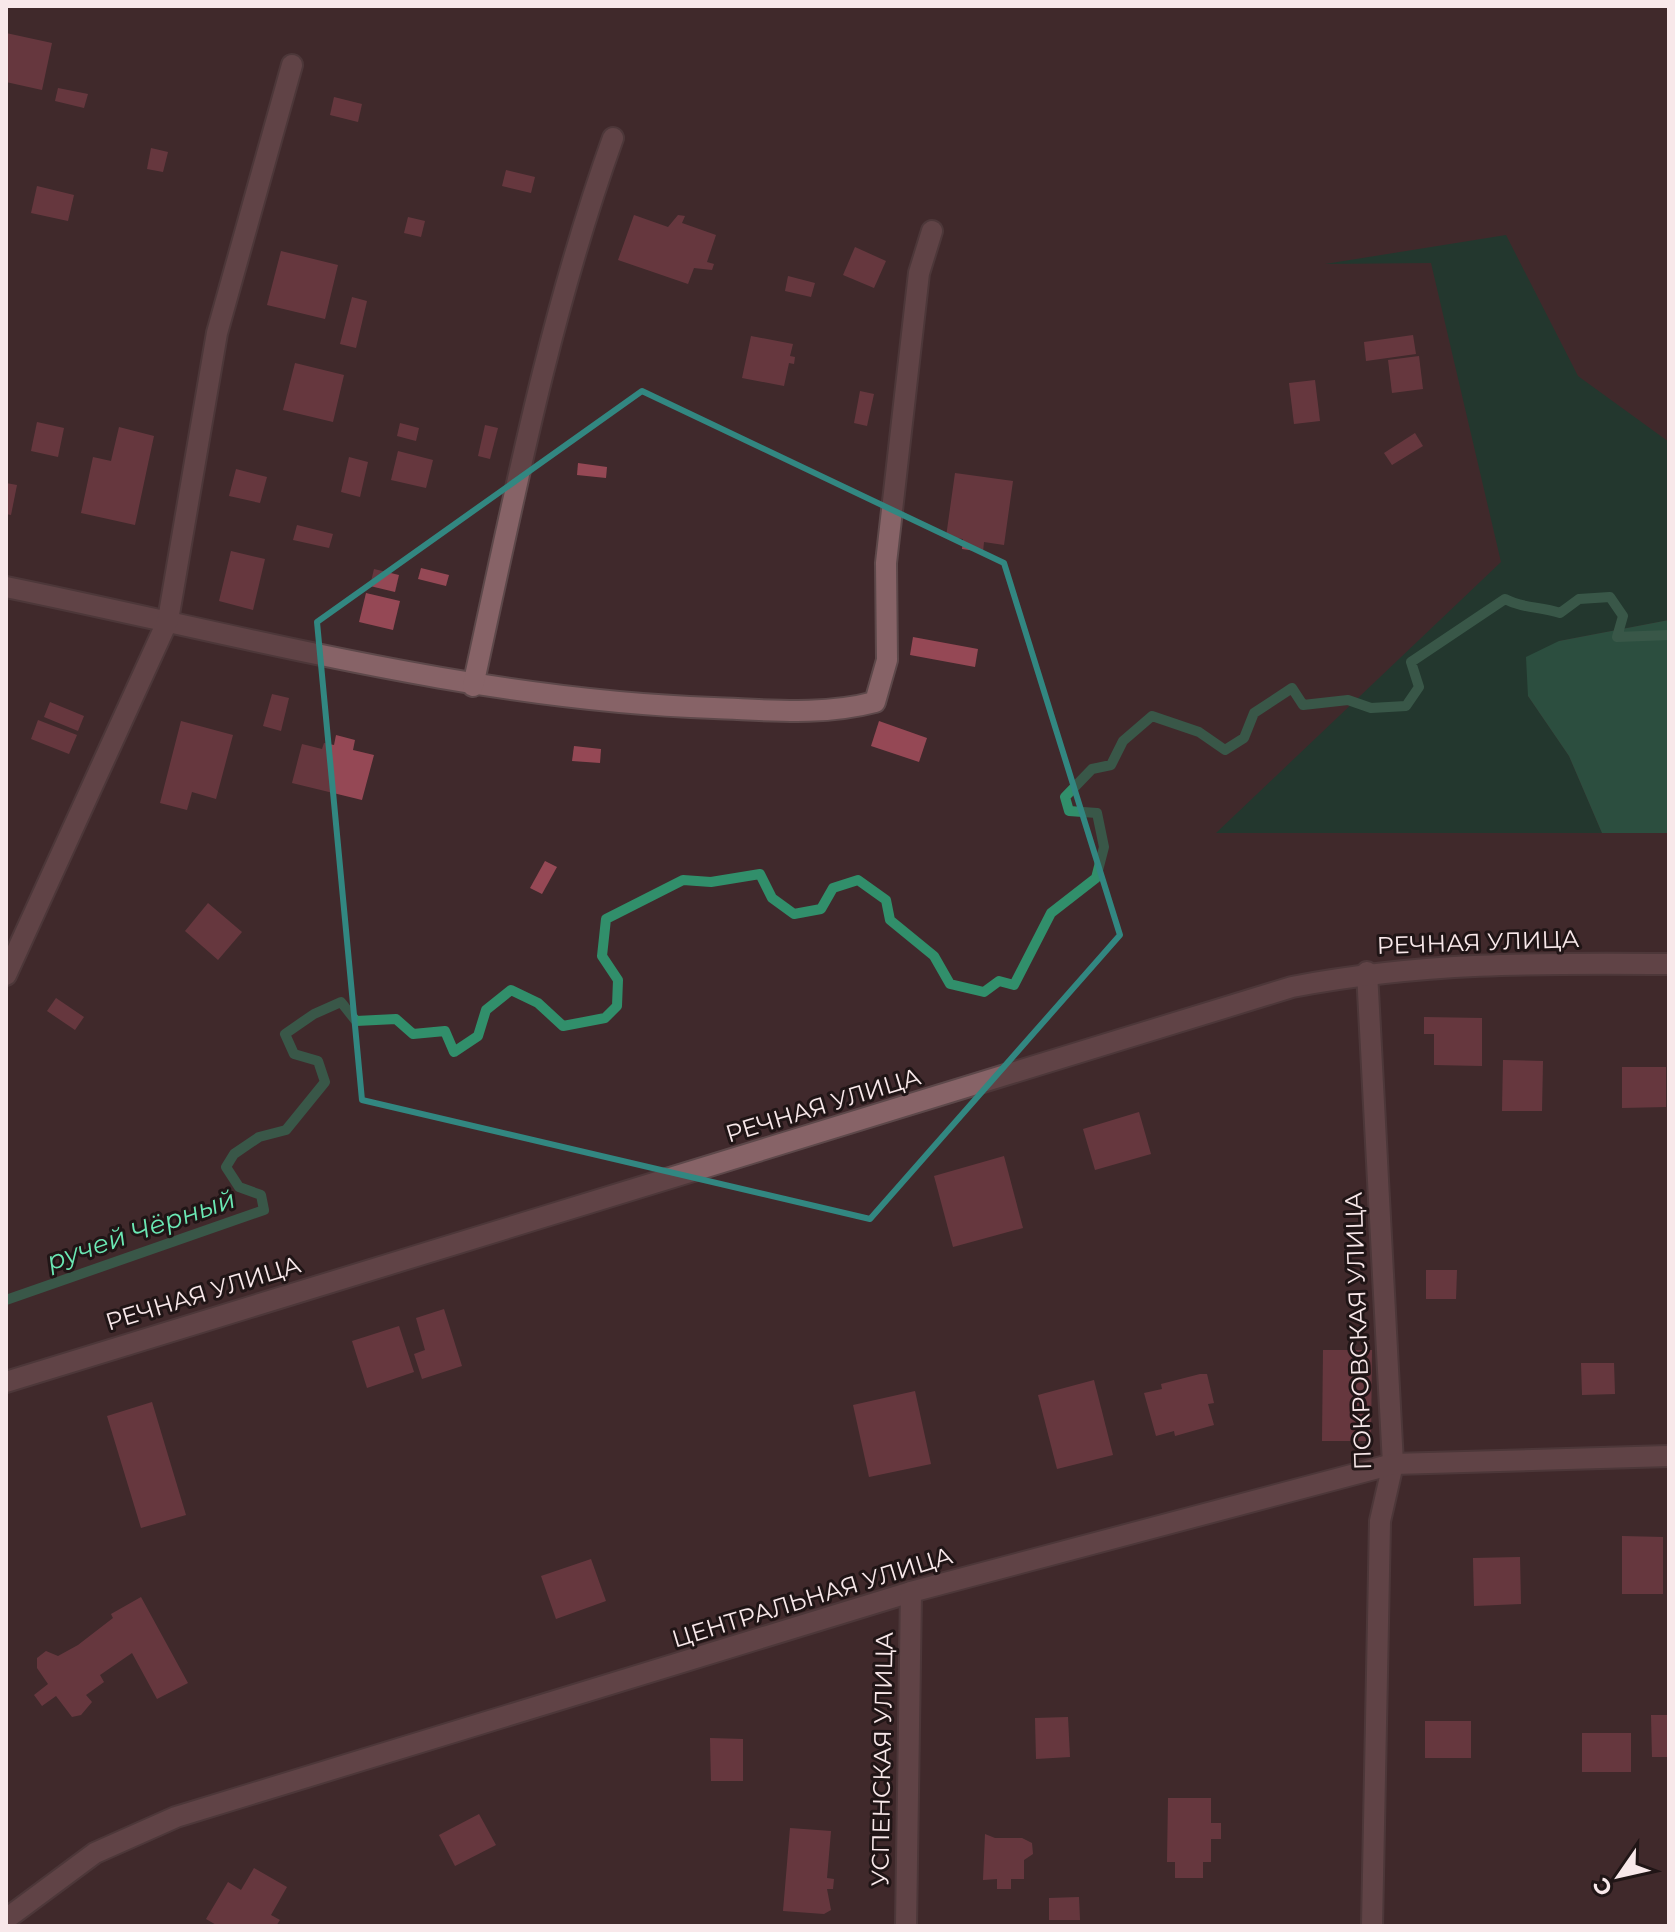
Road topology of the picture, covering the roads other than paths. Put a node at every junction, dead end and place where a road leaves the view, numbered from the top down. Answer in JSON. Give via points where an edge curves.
{"nodes":[{"id":1,"x":292,"y":65,"type":"dead end"},
{"id":2,"x":613,"y":138,"type":"dead end"},
{"id":3,"x":932,"y":231,"type":"dead end"},
{"id":4,"x":6,"y":587,"type":"edge"},
{"id":5,"x":168,"y":620,"type":"junction"},
{"id":6,"x":473,"y":686,"type":"junction"},
{"id":7,"x":1669,"y":964,"type":"edge"},
{"id":8,"x":1367,"y":972,"type":"junction"},
{"id":9,"x":6,"y":975,"type":"edge"},
{"id":10,"x":6,"y":1382,"type":"edge"},
{"id":11,"x":1669,"y":1456,"type":"edge"},
{"id":12,"x":1393,"y":1464,"type":"junction"},
{"id":13,"x":911,"y":1592,"type":"junction"},
{"id":14,"x":6,"y":1919,"type":"edge"},
{"id":15,"x":906,"y":1926,"type":"edge"},
{"id":16,"x":1372,"y":1926,"type":"edge"}],
"edges":[{"from":1,"to":5,"type":"street","via":[[217,333]]},
{"from":2,"to":6,"type":"street","via":[[586,213],[523,458]]},
{"from":3,"to":6,"type":"street","via":[[919,273],[886,563],[887,660],[875,702],[837,712],[654,706]]},
{"from":4,"to":5,"type":"street"},
{"from":5,"to":6,"type":"street"},
{"from":5,"to":9,"type":"street"},
{"from":7,"to":8,"type":"street","name":"РЕЧНАЯ УЛИЦА","via":[[1489,962]]},
{"from":8,"to":10,"type":"street","name":"РЕЧНАЯ УЛИЦА","via":[[1292,987]]},
{"from":8,"to":12,"type":"street","name":"ПОКРОВСКАЯ УЛИЦА"},
{"from":11,"to":12,"type":"street","name":"ЦЕНТРАЛЬНАЯ УЛИЦА"},
{"from":12,"to":13,"type":"street","name":"ЦЕНТРАЛЬНАЯ УЛИЦА"},
{"from":12,"to":16,"type":"street","name":"ПОКРОВСКАЯ УЛИЦА","via":[[1380,1521]]},
{"from":13,"to":14,"type":"street","name":"ЦЕНТРАЛЬНАЯ УЛИЦА","via":[[176,1817],[95,1853]]},
{"from":13,"to":15,"type":"street","name":"УСПЕНСКАЯ УЛИЦА"}]}
